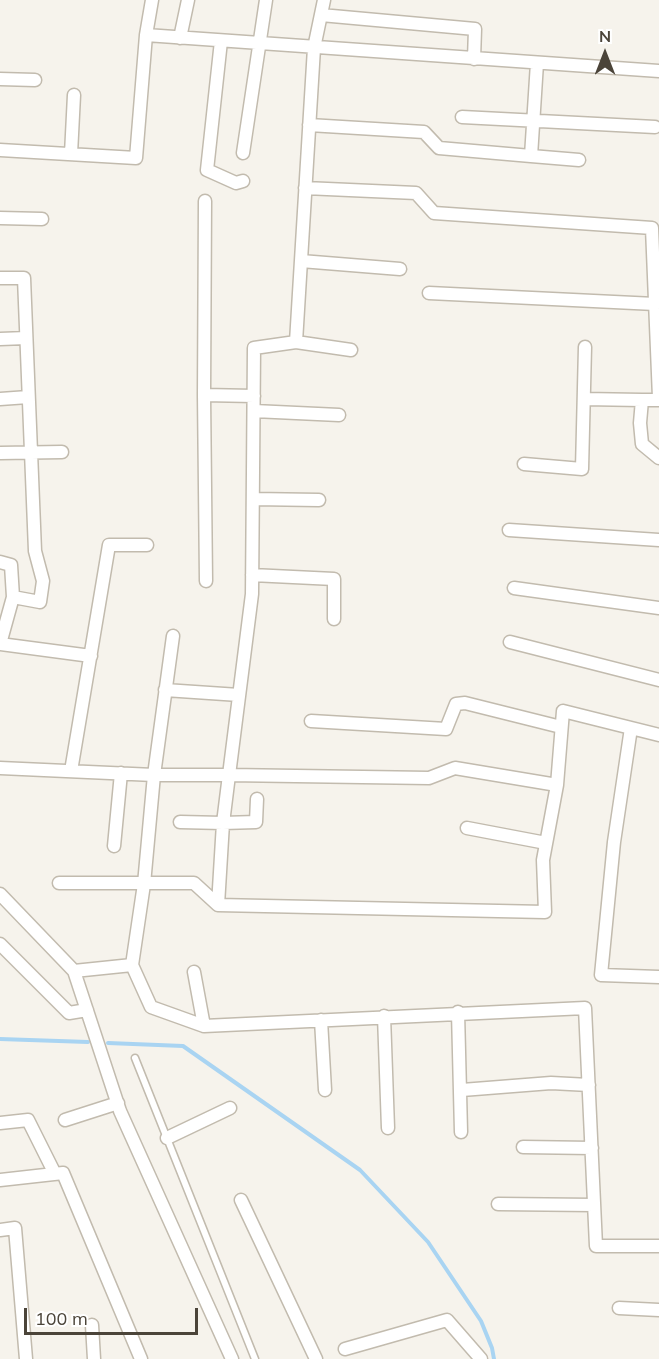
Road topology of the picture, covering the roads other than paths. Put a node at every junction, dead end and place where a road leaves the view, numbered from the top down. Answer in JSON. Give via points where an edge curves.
{"nodes":[{"id":1,"x":152,"y":0,"type":"edge"},
{"id":2,"x":188,"y":0,"type":"edge"},
{"id":3,"x":266,"y":0,"type":"edge"},
{"id":4,"x":324,"y":0,"type":"edge"},
{"id":5,"x":321,"y":15,"type":"junction"},
{"id":6,"x":146,"y":35,"type":"junction"},
{"id":7,"x":180,"y":38,"type":"junction"},
{"id":8,"x":221,"y":41,"type":"junction"},
{"id":9,"x":259,"y":44,"type":"junction"},
{"id":10,"x":314,"y":48,"type":"junction"},
{"id":11,"x":474,"y":58,"type":"junction"},
{"id":12,"x":537,"y":63,"type":"junction"},
{"id":13,"x":659,"y":71,"type":"edge"},
{"id":14,"x":0,"y":79,"type":"edge"},
{"id":15,"x":35,"y":80,"type":"dead end"},
{"id":16,"x":74,"y":95,"type":"dead end"},
{"id":17,"x":462,"y":117,"type":"dead end"},
{"id":18,"x":533,"y":121,"type":"junction"},
{"id":19,"x":309,"y":125,"type":"junction"},
{"id":20,"x":655,"y":127,"type":"dead end"},
{"id":21,"x":0,"y":150,"type":"edge"},
{"id":22,"x":243,"y":153,"type":"dead end"},
{"id":23,"x":71,"y":154,"type":"junction"},
{"id":24,"x":531,"y":156,"type":"junction"},
{"id":25,"x":579,"y":160,"type":"dead end"},
{"id":26,"x":243,"y":181,"type":"dead end"},
{"id":27,"x":305,"y":188,"type":"junction"},
{"id":28,"x":205,"y":201,"type":"dead end"},
{"id":29,"x":0,"y":218,"type":"edge"},
{"id":30,"x":42,"y":219,"type":"dead end"},
{"id":31,"x":656,"y":228,"type":"edge"},
{"id":32,"x":301,"y":261,"type":"junction"},
{"id":33,"x":400,"y":269,"type":"dead end"},
{"id":34,"x":0,"y":278,"type":"edge"},
{"id":35,"x":429,"y":293,"type":"dead end"},
{"id":36,"x":655,"y":304,"type":"junction"},
{"id":37,"x":26,"y":338,"type":"junction"},
{"id":38,"x":0,"y":339,"type":"edge"},
{"id":39,"x":296,"y":342,"type":"junction"},
{"id":40,"x":585,"y":347,"type":"dead end"},
{"id":41,"x":351,"y":350,"type":"dead end"},
{"id":42,"x":204,"y":395,"type":"junction"},
{"id":43,"x":254,"y":396,"type":"junction"},
{"id":44,"x":28,"y":397,"type":"junction"},
{"id":45,"x":0,"y":399,"type":"edge"},
{"id":46,"x":584,"y":399,"type":"junction"},
{"id":47,"x":659,"y":399,"type":"edge"},
{"id":48,"x":642,"y":400,"type":"junction"},
{"id":49,"x":254,"y":411,"type":"junction"},
{"id":50,"x":339,"y":416,"type":"dead end"},
{"id":51,"x":0,"y":453,"type":"edge"},
{"id":52,"x":31,"y":453,"type":"junction"},
{"id":53,"x":62,"y":453,"type":"dead end"},
{"id":54,"x":659,"y":458,"type":"edge"},
{"id":55,"x":524,"y":464,"type":"dead end"},
{"id":56,"x":253,"y":499,"type":"junction"},
{"id":57,"x":319,"y":500,"type":"dead end"},
{"id":58,"x":508,"y":530,"type":"dead end"},
{"id":59,"x":659,"y":540,"type":"edge"},
{"id":60,"x":147,"y":545,"type":"dead end"},
{"id":61,"x":0,"y":562,"type":"edge"},
{"id":62,"x":252,"y":575,"type":"junction"},
{"id":63,"x":206,"y":581,"type":"dead end"},
{"id":64,"x":514,"y":588,"type":"dead end"},
{"id":65,"x":12,"y":597,"type":"junction"},
{"id":66,"x":659,"y":608,"type":"edge"},
{"id":67,"x":334,"y":620,"type":"dead end"},
{"id":68,"x":173,"y":636,"type":"dead end"},
{"id":69,"x":510,"y":642,"type":"dead end"},
{"id":70,"x":0,"y":644,"type":"edge"},
{"id":71,"x":91,"y":656,"type":"junction"},
{"id":72,"x":659,"y":680,"type":"edge"},
{"id":73,"x":165,"y":690,"type":"junction"},
{"id":74,"x":239,"y":695,"type":"junction"},
{"id":75,"x":311,"y":721,"type":"dead end"},
{"id":76,"x":561,"y":728,"type":"junction"},
{"id":77,"x":631,"y":728,"type":"junction"},
{"id":78,"x":659,"y":735,"type":"edge"},
{"id":79,"x":0,"y":768,"type":"edge"},
{"id":80,"x":71,"y":771,"type":"junction"},
{"id":81,"x":121,"y":773,"type":"junction"},
{"id":82,"x":154,"y":775,"type":"junction"},
{"id":83,"x":229,"y":775,"type":"junction"},
{"id":84,"x":556,"y":785,"type":"junction"},
{"id":85,"x":257,"y":799,"type":"dead end"},
{"id":86,"x":180,"y":822,"type":"dead end"},
{"id":87,"x":223,"y":823,"type":"junction"},
{"id":88,"x":467,"y":828,"type":"dead end"},
{"id":89,"x":546,"y":843,"type":"junction"},
{"id":90,"x":114,"y":846,"type":"dead end"},
{"id":91,"x":59,"y":883,"type":"dead end"},
{"id":92,"x":144,"y":884,"type":"junction"},
{"id":93,"x":0,"y":894,"type":"edge"},
{"id":94,"x":218,"y":905,"type":"junction"},
{"id":95,"x":0,"y":944,"type":"edge"},
{"id":96,"x":132,"y":965,"type":"junction"},
{"id":97,"x":74,"y":971,"type":"junction"},
{"id":98,"x":194,"y":972,"type":"dead end"},
{"id":99,"x":659,"y":977,"type":"edge"},
{"id":100,"x":87,"y":1010,"type":"junction"},
{"id":101,"x":458,"y":1012,"type":"junction"},
{"id":102,"x":384,"y":1016,"type":"junction"},
{"id":103,"x":321,"y":1020,"type":"junction"},
{"id":104,"x":204,"y":1026,"type":"junction"},
{"id":105,"x":135,"y":1058,"type":"dead end"},
{"id":106,"x":589,"y":1085,"type":"junction"},
{"id":107,"x":325,"y":1090,"type":"dead end"},
{"id":108,"x":462,"y":1090,"type":"junction"},
{"id":109,"x":118,"y":1103,"type":"junction"},
{"id":110,"x":230,"y":1108,"type":"dead end"},
{"id":111,"x":65,"y":1120,"type":"dead end"},
{"id":112,"x":0,"y":1123,"type":"edge"},
{"id":113,"x":388,"y":1128,"type":"dead end"},
{"id":114,"x":461,"y":1132,"type":"dead end"},
{"id":115,"x":167,"y":1138,"type":"junction"},
{"id":116,"x":523,"y":1147,"type":"dead end"},
{"id":117,"x":592,"y":1148,"type":"junction"},
{"id":118,"x":55,"y":1174,"type":"junction"},
{"id":119,"x":0,"y":1180,"type":"edge"},
{"id":120,"x":241,"y":1200,"type":"dead end"},
{"id":121,"x":498,"y":1204,"type":"dead end"},
{"id":122,"x":594,"y":1205,"type":"junction"},
{"id":123,"x":0,"y":1230,"type":"edge"},
{"id":124,"x":659,"y":1246,"type":"edge"},
{"id":125,"x":620,"y":1308,"type":"dead end"},
{"id":126,"x":659,"y":1310,"type":"edge"},
{"id":127,"x":92,"y":1325,"type":"dead end"},
{"id":128,"x":345,"y":1349,"type":"dead end"},
{"id":129,"x":26,"y":1359,"type":"edge"},
{"id":130,"x":94,"y":1359,"type":"edge"},
{"id":131,"x":141,"y":1359,"type":"edge"},
{"id":132,"x":232,"y":1359,"type":"edge"},
{"id":133,"x":255,"y":1359,"type":"edge"},
{"id":134,"x":316,"y":1359,"type":"edge"},
{"id":135,"x":481,"y":1359,"type":"edge"}],
"edges":[{"from":1,"to":6,"type":"street"},
{"from":2,"to":7,"type":"street"},
{"from":3,"to":9,"type":"street"},
{"from":4,"to":5,"type":"street"},
{"from":5,"to":10,"type":"street"},
{"from":5,"to":11,"type":"street","via":[[475,29]]},
{"from":6,"to":7,"type":"street"},
{"from":6,"to":23,"type":"street","via":[[136,158]]},
{"from":7,"to":8,"type":"street"},
{"from":8,"to":9,"type":"street"},
{"from":8,"to":26,"type":"street","via":[[207,170],[236,183]]},
{"from":9,"to":10,"type":"street"},
{"from":9,"to":22,"type":"street"},
{"from":10,"to":11,"type":"street"},
{"from":10,"to":19,"type":"street"},
{"from":11,"to":12,"type":"street"},
{"from":12,"to":13,"type":"street"},
{"from":12,"to":18,"type":"street"},
{"from":14,"to":15,"type":"street"},
{"from":16,"to":23,"type":"street"},
{"from":17,"to":18,"type":"street"},
{"from":18,"to":20,"type":"street"},
{"from":18,"to":24,"type":"street"},
{"from":19,"to":24,"type":"street","via":[[424,132],[439,148]]},
{"from":19,"to":27,"type":"street"},
{"from":21,"to":23,"type":"street"},
{"from":24,"to":25,"type":"street"},
{"from":27,"to":31,"type":"street","via":[[416,193],[434,213]]},
{"from":27,"to":32,"type":"street"},
{"from":28,"to":42,"type":"street"},
{"from":29,"to":30,"type":"street"},
{"from":31,"to":36,"type":"street"},
{"from":32,"to":33,"type":"street"},
{"from":32,"to":39,"type":"street"},
{"from":34,"to":37,"type":"street","via":[[24,278]]},
{"from":35,"to":36,"type":"street"},
{"from":36,"to":47,"type":"street"},
{"from":37,"to":38,"type":"street"},
{"from":37,"to":44,"type":"street"},
{"from":39,"to":41,"type":"street"},
{"from":39,"to":43,"type":"street","via":[[254,348]]},
{"from":40,"to":46,"type":"street"},
{"from":42,"to":43,"type":"street"},
{"from":42,"to":63,"type":"street"},
{"from":43,"to":49,"type":"street"},
{"from":44,"to":45,"type":"street"},
{"from":44,"to":52,"type":"street"},
{"from":46,"to":48,"type":"street"},
{"from":46,"to":55,"type":"street","via":[[582,469]]},
{"from":47,"to":48,"type":"street"},
{"from":48,"to":54,"type":"street","via":[[642,444]]},
{"from":49,"to":50,"type":"street"},
{"from":49,"to":56,"type":"street"},
{"from":51,"to":52,"type":"street"},
{"from":52,"to":53,"type":"street"},
{"from":52,"to":65,"type":"street","via":[[34,550],[43,581],[40,602]]},
{"from":56,"to":57,"type":"street"},
{"from":56,"to":62,"type":"street"},
{"from":58,"to":59,"type":"street"},
{"from":60,"to":71,"type":"street","via":[[109,545]]},
{"from":61,"to":65,"type":"street","via":[[11,565]]},
{"from":62,"to":67,"type":"street","via":[[334,579]]},
{"from":62,"to":74,"type":"street"},
{"from":64,"to":66,"type":"street"},
{"from":65,"to":70,"type":"street"},
{"from":68,"to":73,"type":"street"},
{"from":69,"to":72,"type":"street"},
{"from":70,"to":71,"type":"street"},
{"from":71,"to":80,"type":"street"},
{"from":73,"to":74,"type":"street"},
{"from":73,"to":82,"type":"street"},
{"from":74,"to":83,"type":"street"},
{"from":75,"to":76,"type":"street","via":[[446,729],[456,704],[465,703]]},
{"from":76,"to":77,"type":"street","via":[[563,711]]},
{"from":76,"to":84,"type":"street"},
{"from":77,"to":78,"type":"street"},
{"from":77,"to":99,"type":"street","via":[[614,842],[602,975]]},
{"from":79,"to":80,"type":"street"},
{"from":80,"to":81,"type":"street"},
{"from":81,"to":82,"type":"street"},
{"from":81,"to":90,"type":"street"},
{"from":82,"to":83,"type":"street"},
{"from":82,"to":92,"type":"street"},
{"from":83,"to":84,"type":"street","via":[[429,778],[455,768]]},
{"from":83,"to":87,"type":"street"},
{"from":84,"to":89,"type":"street"},
{"from":85,"to":87,"type":"street","via":[[255,822]]},
{"from":86,"to":87,"type":"street"},
{"from":87,"to":94,"type":"street"},
{"from":88,"to":89,"type":"street"},
{"from":89,"to":94,"type":"street","via":[[545,912]]},
{"from":91,"to":92,"type":"street"},
{"from":92,"to":94,"type":"street","via":[[195,883]]},
{"from":92,"to":96,"type":"street"},
{"from":93,"to":97,"type":"street"},
{"from":95,"to":100,"type":"street","via":[[69,1013]]},
{"from":96,"to":97,"type":"street"},
{"from":96,"to":104,"type":"street","via":[[152,1007]]},
{"from":97,"to":100,"type":"street"},
{"from":98,"to":104,"type":"street"},
{"from":100,"to":109,"type":"street"},
{"from":101,"to":102,"type":"street"},
{"from":101,"to":106,"type":"street","via":[[585,1008]]},
{"from":101,"to":108,"type":"street"},
{"from":102,"to":103,"type":"street"},
{"from":102,"to":113,"type":"street"},
{"from":103,"to":104,"type":"street"},
{"from":103,"to":107,"type":"street"},
{"from":105,"to":115,"type":"lane"},
{"from":106,"to":108,"type":"street","via":[[551,1083]]},
{"from":106,"to":117,"type":"street"},
{"from":108,"to":114,"type":"street"},
{"from":109,"to":111,"type":"street"},
{"from":109,"to":132,"type":"street"},
{"from":110,"to":115,"type":"street"},
{"from":112,"to":118,"type":"street","via":[[28,1120]]},
{"from":115,"to":133,"type":"lane"},
{"from":116,"to":117,"type":"street"},
{"from":117,"to":122,"type":"street"},
{"from":118,"to":119,"type":"street"},
{"from":118,"to":131,"type":"street","via":[[63,1173]]},
{"from":120,"to":134,"type":"street"},
{"from":121,"to":122,"type":"street"},
{"from":122,"to":124,"type":"street","via":[[596,1246]]},
{"from":123,"to":129,"type":"street","via":[[15,1228]]},
{"from":125,"to":126,"type":"street"},
{"from":127,"to":130,"type":"street"},
{"from":128,"to":135,"type":"street","via":[[447,1320]]}]}
